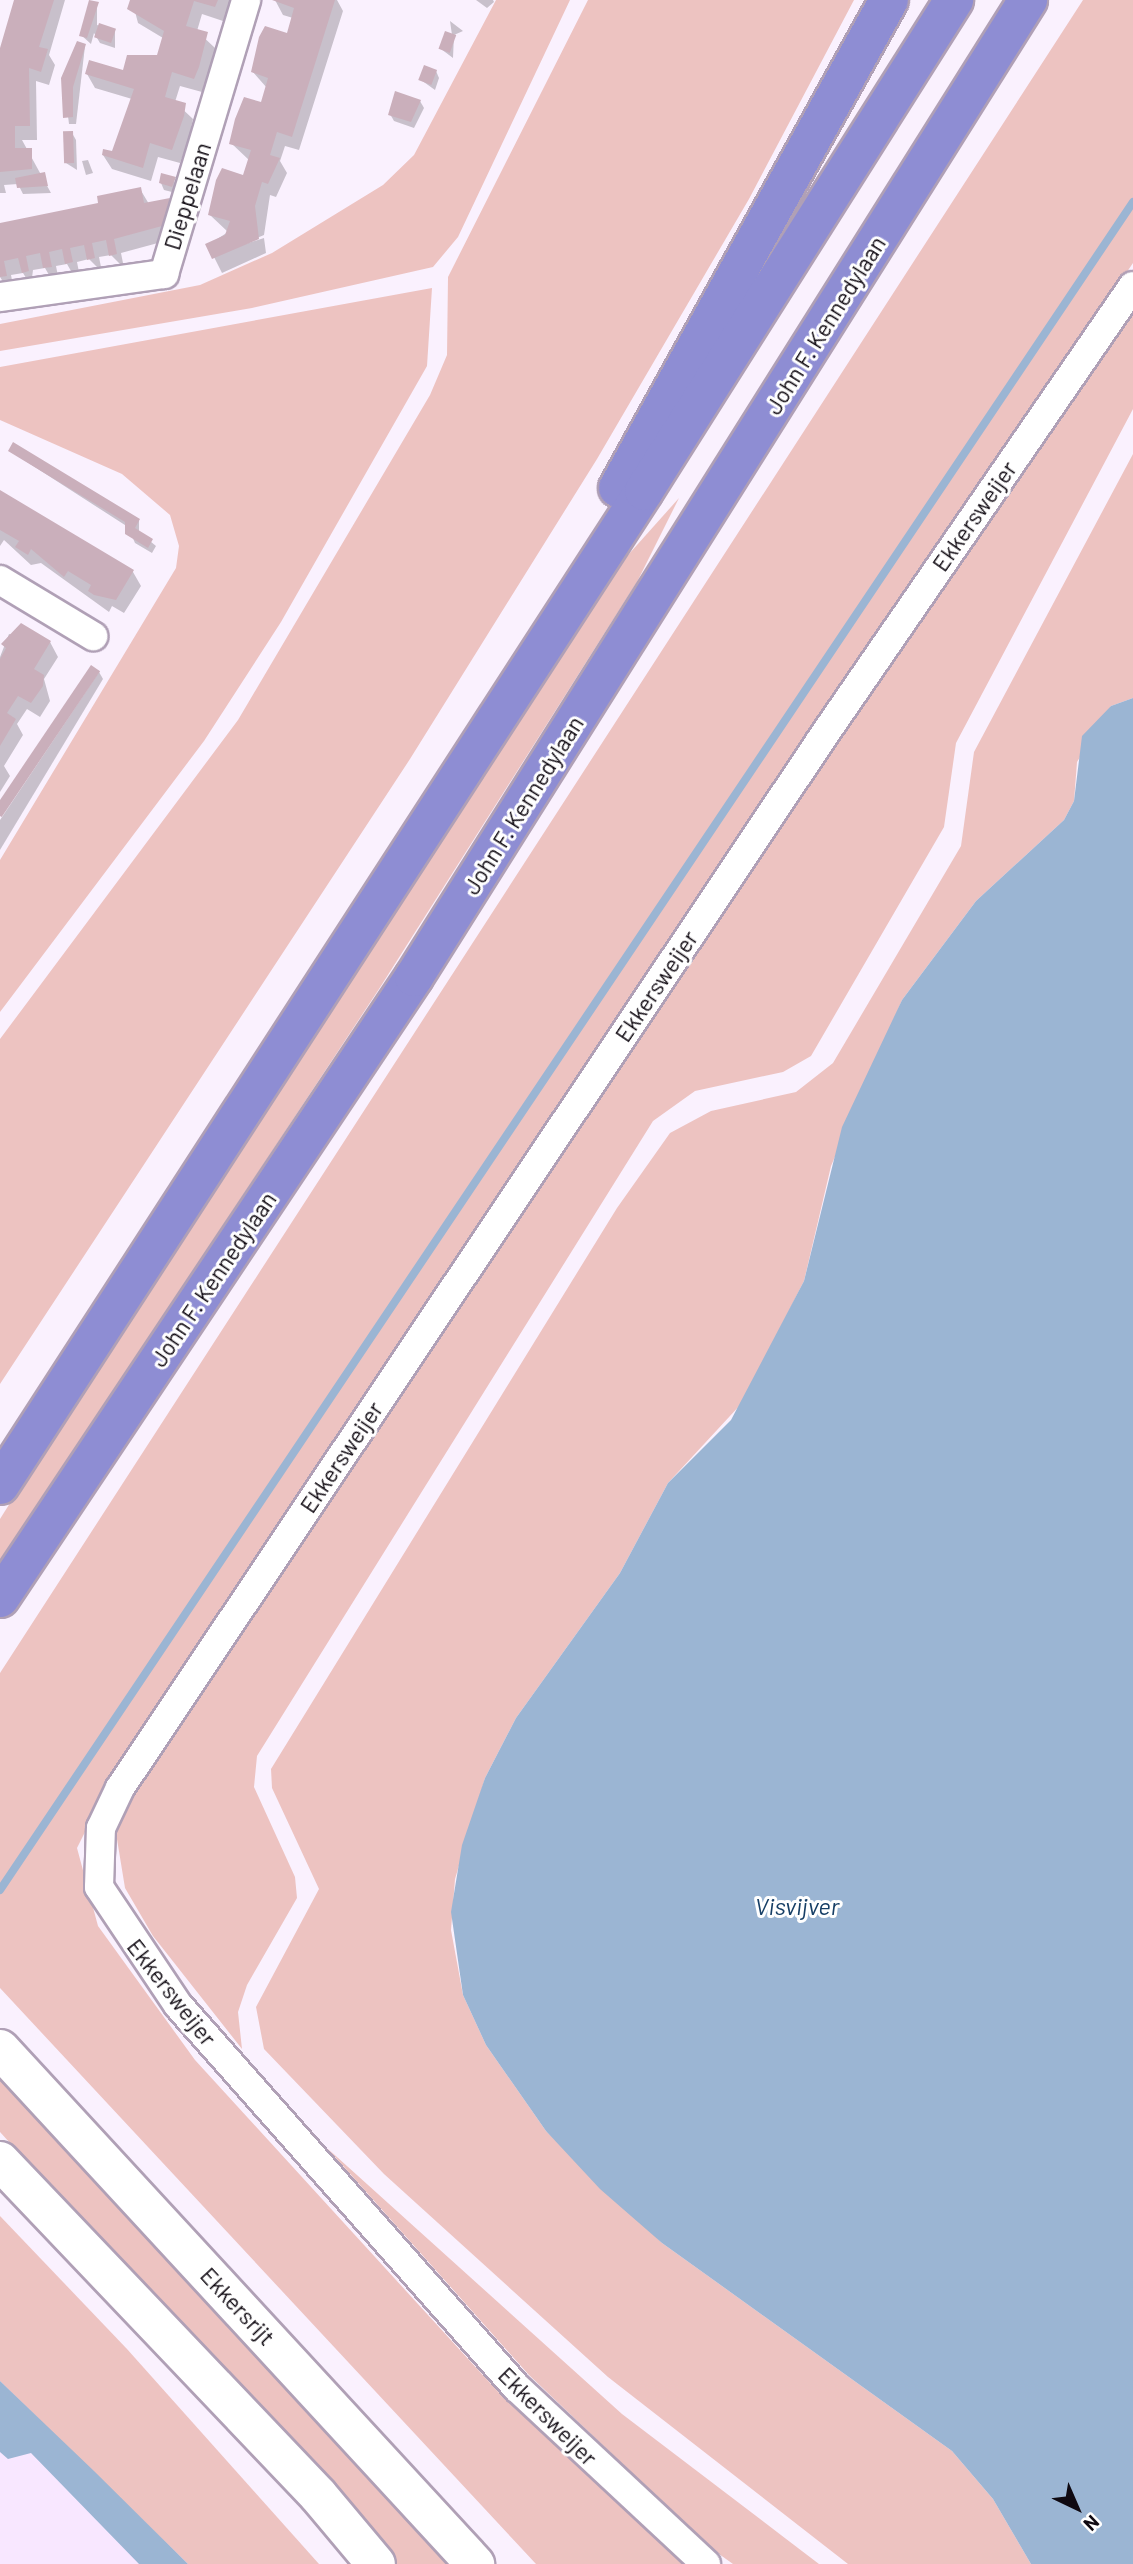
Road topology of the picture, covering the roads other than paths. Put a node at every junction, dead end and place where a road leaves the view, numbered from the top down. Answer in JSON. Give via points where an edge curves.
{"nodes":[{"id":1,"x":246,"y":0,"type":"edge"},
{"id":2,"x":889,"y":0,"type":"edge"},
{"id":3,"x":954,"y":0,"type":"edge"},
{"id":4,"x":1028,"y":0,"type":"edge"},
{"id":5,"x":1133,"y":286,"type":"edge"},
{"id":6,"x":0,"y":297,"type":"edge"},
{"id":7,"x":0,"y":580,"type":"edge"},
{"id":8,"x":93,"y":636,"type":"dead end"},
{"id":9,"x":439,"y":810,"type":"junction"},
{"id":10,"x":0,"y":1485,"type":"edge"},
{"id":11,"x":0,"y":1598,"type":"edge"},
{"id":12,"x":0,"y":2049,"type":"edge"},
{"id":13,"x":0,"y":2161,"type":"edge"},
{"id":14,"x":376,"y":2564,"type":"edge"},
{"id":15,"x":475,"y":2564,"type":"edge"},
{"id":16,"x":706,"y":2564,"type":"edge"}],
"edges":[{"from":1,"to":6,"type":"street","name":"Dieppelaan","via":[[164,274]]},
{"from":2,"to":9,"type":"highway"},
{"from":3,"to":9,"type":"highway"},
{"from":4,"to":11,"type":"highway","name":"John F. Kennedylaan","via":[[414,977]]},
{"from":5,"to":16,"type":"street","name":"Ekkersweijer","via":[[820,740],[120,1788],[101,1828],[99,1886],[178,2005],[517,2388]]},
{"from":7,"to":8,"type":"street"},
{"from":9,"to":10,"type":"highway"},
{"from":12,"to":15,"type":"main road","name":"Ekkersrijt"},
{"from":13,"to":14,"type":"main road","via":[[318,2495]]}]}
